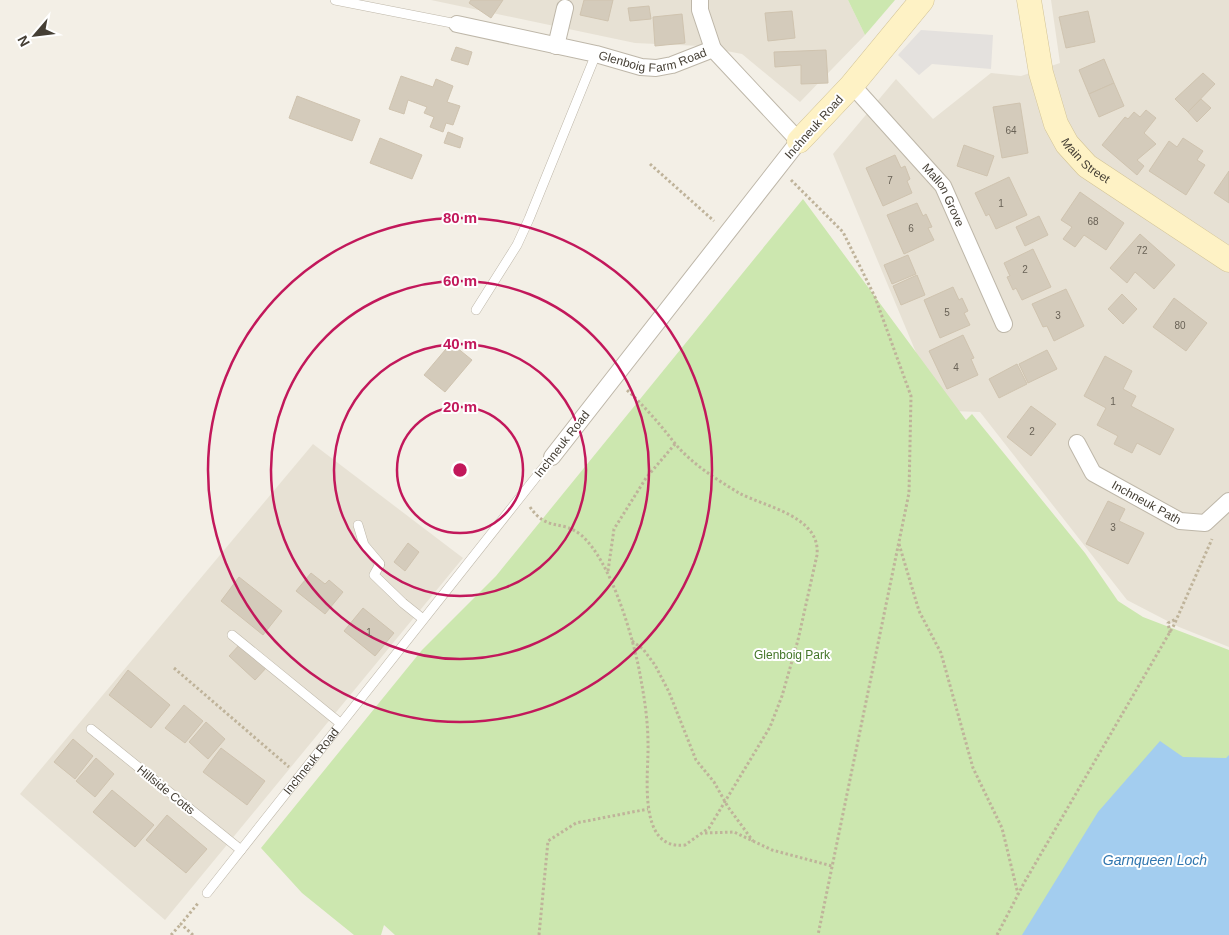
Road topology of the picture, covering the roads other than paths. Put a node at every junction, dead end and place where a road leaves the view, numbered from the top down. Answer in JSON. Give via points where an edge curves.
{"nodes":[{"id":1,"x":335,"y":0,"type":"edge"},
{"id":2,"x":700,"y":0,"type":"edge"},
{"id":3,"x":922,"y":0,"type":"edge"},
{"id":4,"x":1029,"y":0,"type":"edge"},
{"id":5,"x":565,"y":8,"type":"dead end"},
{"id":6,"x":457,"y":24,"type":"joint"},
{"id":7,"x":556,"y":46,"type":"junction"},
{"id":8,"x":713,"y":49,"type":"junction"},
{"id":9,"x":596,"y":54,"type":"junction"},
{"id":10,"x":852,"y":85,"type":"junction"},
{"id":11,"x":799,"y":141,"type":"junction"},
{"id":12,"x":1229,"y":260,"type":"edge"},
{"id":13,"x":476,"y":310,"type":"dead end"},
{"id":14,"x":1004,"y":324,"type":"dead end"},
{"id":15,"x":1076,"y":442,"type":"dead end"},
{"id":16,"x":552,"y":457,"type":"joint"},
{"id":17,"x":1229,"y":501,"type":"edge"},
{"id":18,"x":358,"y":525,"type":"dead end"},
{"id":19,"x":423,"y":619,"type":"junction"},
{"id":20,"x":232,"y":635,"type":"dead end"},
{"id":21,"x":340,"y":723,"type":"junction"},
{"id":22,"x":91,"y":729,"type":"dead end"},
{"id":23,"x":241,"y":850,"type":"junction"},
{"id":24,"x":207,"y":893,"type":"road end"}],
"edges":[{"from":1,"to":6,"type":"lane","name":"Glenboig Farm Road"},
{"from":2,"to":8,"type":"street","via":[[700,10]]},
{"from":3,"to":10,"type":"main road","name":"Inchneuk Road"},
{"from":4,"to":12,"type":"main road","name":"Main Street","via":[[1047,97],[1067,144],[1087,166]]},
{"from":5,"to":7,"type":"street"},
{"from":6,"to":7,"type":"street","name":"Glenboig Farm Road"},
{"from":7,"to":9,"type":"street","name":"Glenboig Farm Road"},
{"from":8,"to":9,"type":"street","name":"Glenboig Farm Road","via":[[656,68]]},
{"from":8,"to":11,"type":"street","name":"Glenboig Farm Road"},
{"from":9,"to":13,"type":"lane","via":[[517,245]]},
{"from":10,"to":11,"type":"main road","name":"Inchneuk Road"},
{"from":10,"to":14,"type":"street","name":"Mallon Grove","via":[[943,186]]},
{"from":11,"to":16,"type":"street","name":"Inchneuk Road"},
{"from":15,"to":17,"type":"street","name":"Inchneuk Path","via":[[1092,473],[1180,521],[1205,522]]},
{"from":16,"to":19,"type":"lane","name":"Inchneuk Road"},
{"from":18,"to":19,"type":"lane","via":[[364,545],[380,564],[374,575]]},
{"from":19,"to":21,"type":"lane","name":"Inchneuk Road"},
{"from":20,"to":21,"type":"lane"},
{"from":21,"to":23,"type":"lane","name":"Inchneuk Road"},
{"from":22,"to":23,"type":"lane","name":"Hillside Cotts"},
{"from":23,"to":24,"type":"lane","name":"Inchneuk Road"}]}
